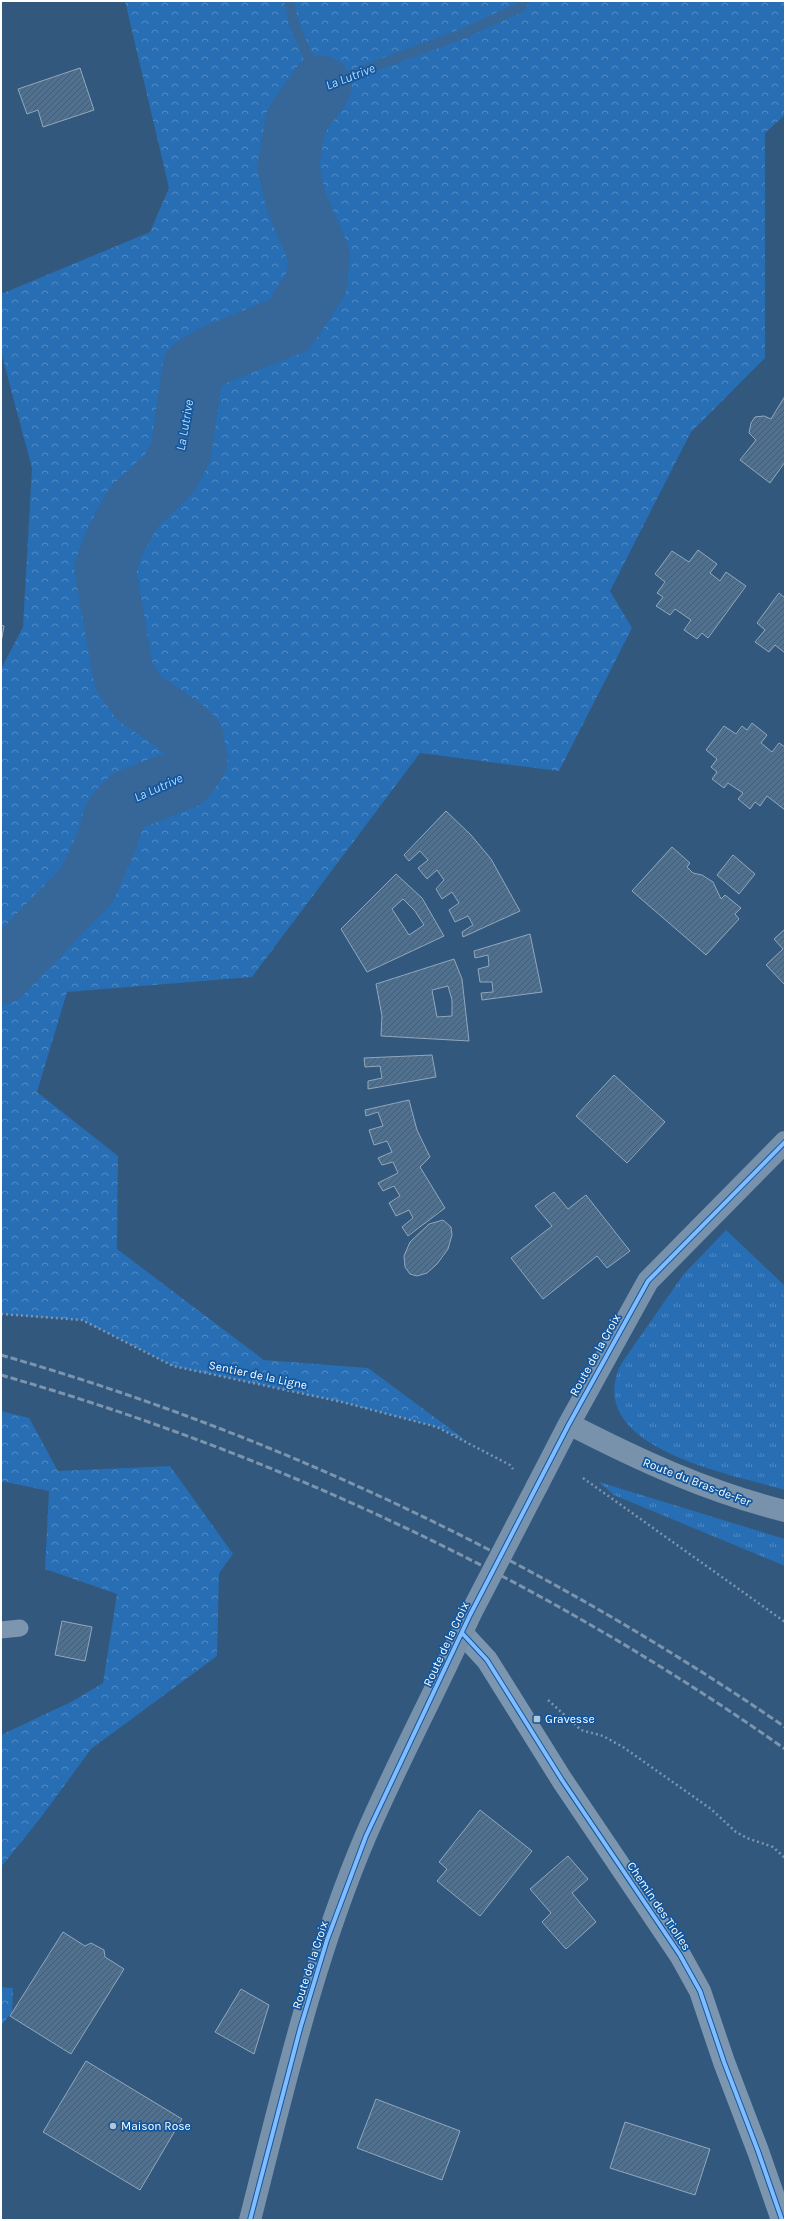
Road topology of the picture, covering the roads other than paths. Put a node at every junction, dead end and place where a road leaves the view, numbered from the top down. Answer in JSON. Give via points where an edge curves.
{"nodes":[{"id":1,"x":785,"y":1142,"type":"edge"},
{"id":2,"x":569,"y":1424,"type":"junction"},
{"id":3,"x":785,"y":1511,"type":"edge"},
{"id":4,"x":466,"y":1624,"type":"junction"},
{"id":5,"x":20,"y":1628,"type":"dead end"},
{"id":6,"x":1,"y":1630,"type":"edge"},
{"id":7,"x":250,"y":2220,"type":"edge"},
{"id":8,"x":782,"y":2220,"type":"edge"}],
"edges":[{"from":1,"to":2,"type":"street","name":"Route de la Croix","via":[[648,1281]]},
{"from":2,"to":3,"type":"street","name":"Route du Bras-de-Fer","via":[[676,1476],[754,1504]]},
{"from":2,"to":4,"type":"street","name":"Route de la Croix","bridge":true},
{"from":4,"to":7,"type":"street","name":"Route de la Croix","via":[[366,1836],[327,1940],[300,2029]]},
{"from":4,"to":8,"type":"street","name":"Chemin des Tiolles","via":[[562,1780],[680,1955],[700,1991]]},
{"from":5,"to":6,"type":"lane"}]}
